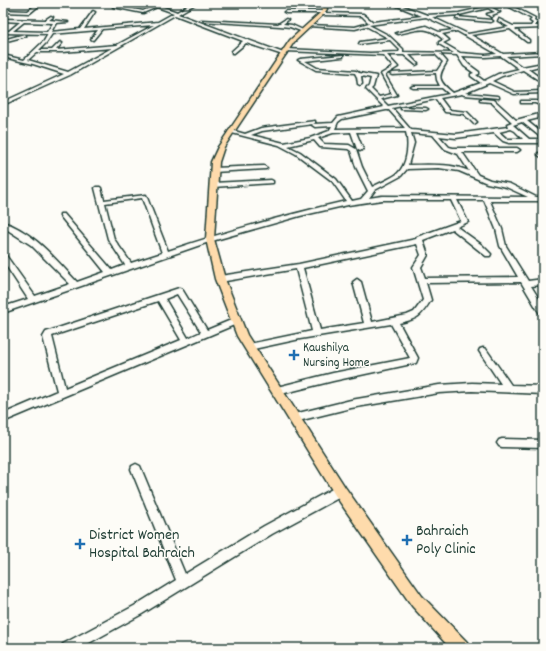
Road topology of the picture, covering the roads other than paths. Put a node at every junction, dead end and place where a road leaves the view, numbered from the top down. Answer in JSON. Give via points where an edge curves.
{"nodes":[{"id":1,"x":40,"y":3,"type":"edge"},
{"id":2,"x":139,"y":3,"type":"edge"},
{"id":3,"x":151,"y":3,"type":"edge"},
{"id":4,"x":194,"y":3,"type":"edge"},
{"id":5,"x":392,"y":3,"type":"edge"},
{"id":6,"x":452,"y":3,"type":"edge"},
{"id":7,"x":543,"y":3,"type":"edge"},
{"id":8,"x":506,"y":4,"type":"edge"},
{"id":9,"x":158,"y":5,"type":"junction"},
{"id":10,"x":456,"y":6,"type":"dead end"},
{"id":11,"x":114,"y":7,"type":"dead end"},
{"id":12,"x":488,"y":7,"type":"junction"},
{"id":13,"x":123,"y":9,"type":"junction"},
{"id":14,"x":323,"y":10,"type":"edge"},
{"id":15,"x":3,"y":11,"type":"edge"},
{"id":16,"x":94,"y":12,"type":"dead end"},
{"id":17,"x":286,"y":12,"type":"dead end"},
{"id":18,"x":176,"y":13,"type":"junction"},
{"id":19,"x":51,"y":16,"type":"dead end"},
{"id":20,"x":426,"y":16,"type":"junction"},
{"id":21,"x":458,"y":16,"type":"junction"},
{"id":22,"x":411,"y":18,"type":"junction"},
{"id":23,"x":3,"y":20,"type":"edge"},
{"id":24,"x":192,"y":20,"type":"junction"},
{"id":25,"x":286,"y":20,"type":"dead end"},
{"id":26,"x":498,"y":20,"type":"dead end"},
{"id":27,"x":22,"y":21,"type":"junction"},
{"id":28,"x":46,"y":21,"type":"junction"},
{"id":29,"x":55,"y":22,"type":"junction"},
{"id":30,"x":66,"y":22,"type":"dead end"},
{"id":31,"x":372,"y":22,"type":"junction"},
{"id":32,"x":159,"y":23,"type":"junction"},
{"id":33,"x":281,"y":25,"type":"junction"},
{"id":34,"x":367,"y":25,"type":"junction"},
{"id":35,"x":448,"y":25,"type":"junction"},
{"id":36,"x":531,"y":26,"type":"junction"},
{"id":37,"x":426,"y":27,"type":"junction"},
{"id":38,"x":543,"y":27,"type":"edge"},
{"id":39,"x":512,"y":28,"type":"junction"},
{"id":40,"x":100,"y":29,"type":"junction"},
{"id":41,"x":307,"y":29,"type":"junction"},
{"id":42,"x":459,"y":30,"type":"junction"},
{"id":43,"x":81,"y":31,"type":"junction"},
{"id":44,"x":3,"y":32,"type":"edge"},
{"id":45,"x":10,"y":32,"type":"junction"},
{"id":46,"x":539,"y":32,"type":"dead end"},
{"id":47,"x":37,"y":33,"type":"junction"},
{"id":48,"x":50,"y":33,"type":"junction"},
{"id":49,"x":398,"y":33,"type":"dead end"},
{"id":50,"x":439,"y":33,"type":"junction"},
{"id":51,"x":467,"y":35,"type":"junction"},
{"id":52,"x":93,"y":39,"type":"dead end"},
{"id":53,"x":391,"y":39,"type":"junction"},
{"id":54,"x":3,"y":41,"type":"edge"},
{"id":55,"x":246,"y":41,"type":"junction"},
{"id":56,"x":528,"y":41,"type":"dead end"},
{"id":57,"x":60,"y":43,"type":"dead end"},
{"id":58,"x":360,"y":43,"type":"dead end"},
{"id":59,"x":397,"y":44,"type":"junction"},
{"id":60,"x":118,"y":46,"type":"junction"},
{"id":61,"x":372,"y":46,"type":"dead end"},
{"id":62,"x":35,"y":51,"type":"junction"},
{"id":63,"x":53,"y":51,"type":"junction"},
{"id":64,"x":232,"y":52,"type":"dead end"},
{"id":65,"x":285,"y":52,"type":"junction"},
{"id":66,"x":346,"y":52,"type":"junction"},
{"id":67,"x":436,"y":53,"type":"junction"},
{"id":68,"x":543,"y":53,"type":"edge"},
{"id":69,"x":384,"y":54,"type":"junction"},
{"id":70,"x":400,"y":54,"type":"junction"},
{"id":71,"x":406,"y":54,"type":"junction"},
{"id":72,"x":459,"y":54,"type":"junction"},
{"id":73,"x":504,"y":55,"type":"junction"},
{"id":74,"x":3,"y":56,"type":"edge"},
{"id":75,"x":25,"y":61,"type":"junction"},
{"id":76,"x":416,"y":64,"type":"dead end"},
{"id":77,"x":543,"y":65,"type":"edge"},
{"id":78,"x":523,"y":68,"type":"junction"},
{"id":79,"x":439,"y":72,"type":"junction"},
{"id":80,"x":68,"y":74,"type":"junction"},
{"id":81,"x":358,"y":74,"type":"junction"},
{"id":82,"x":392,"y":74,"type":"dead end"},
{"id":83,"x":487,"y":82,"type":"junction"},
{"id":84,"x":543,"y":82,"type":"edge"},
{"id":85,"x":360,"y":84,"type":"dead end"},
{"id":86,"x":413,"y":87,"type":"dead end"},
{"id":87,"x":443,"y":87,"type":"junction"},
{"id":88,"x":543,"y":92,"type":"edge"},
{"id":89,"x":459,"y":93,"type":"junction"},
{"id":90,"x":452,"y":94,"type":"junction"},
{"id":91,"x":437,"y":97,"type":"junction"},
{"id":92,"x":497,"y":97,"type":"dead end"},
{"id":93,"x":377,"y":99,"type":"junction"},
{"id":94,"x":482,"y":100,"type":"dead end"},
{"id":95,"x":523,"y":102,"type":"dead end"},
{"id":96,"x":3,"y":104,"type":"edge"},
{"id":97,"x":543,"y":105,"type":"edge"},
{"id":98,"x":399,"y":106,"type":"junction"},
{"id":99,"x":389,"y":109,"type":"junction"},
{"id":100,"x":426,"y":109,"type":"dead end"},
{"id":101,"x":543,"y":115,"type":"edge"},
{"id":102,"x":523,"y":120,"type":"junction"},
{"id":103,"x":474,"y":122,"type":"dead end"},
{"id":104,"x":516,"y":122,"type":"junction"},
{"id":105,"x":335,"y":124,"type":"junction"},
{"id":106,"x":511,"y":128,"type":"junction"},
{"id":107,"x":409,"y":130,"type":"junction"},
{"id":108,"x":331,"y":131,"type":"junction"},
{"id":109,"x":353,"y":131,"type":"junction"},
{"id":110,"x":495,"y":131,"type":"junction"},
{"id":111,"x":231,"y":132,"type":"junction"},
{"id":112,"x":435,"y":134,"type":"junction"},
{"id":113,"x":246,"y":135,"type":"junction"},
{"id":114,"x":543,"y":137,"type":"edge"},
{"id":115,"x":315,"y":138,"type":"junction"},
{"id":116,"x":528,"y":141,"type":"junction"},
{"id":117,"x":543,"y":141,"type":"edge"},
{"id":118,"x":284,"y":145,"type":"junction"},
{"id":119,"x":360,"y":149,"type":"dead end"},
{"id":120,"x":517,"y":150,"type":"dead end"},
{"id":121,"x":456,"y":151,"type":"junction"},
{"id":122,"x":406,"y":167,"type":"junction"},
{"id":123,"x":264,"y":168,"type":"dead end"},
{"id":124,"x":214,"y":170,"type":"junction"},
{"id":125,"x":476,"y":177,"type":"junction"},
{"id":126,"x":271,"y":182,"type":"dead end"},
{"id":127,"x":213,"y":186,"type":"junction"},
{"id":128,"x":98,"y":188,"type":"dead end"},
{"id":129,"x":371,"y":192,"type":"junction"},
{"id":130,"x":454,"y":198,"type":"junction"},
{"id":131,"x":486,"y":198,"type":"junction"},
{"id":132,"x":539,"y":198,"type":"edge"},
{"id":133,"x":363,"y":201,"type":"junction"},
{"id":134,"x":102,"y":202,"type":"junction"},
{"id":135,"x":350,"y":202,"type":"junction"},
{"id":136,"x":62,"y":215,"type":"dead end"},
{"id":137,"x":3,"y":224,"type":"edge"},
{"id":138,"x":453,"y":227,"type":"junction"},
{"id":139,"x":210,"y":239,"type":"junction"},
{"id":140,"x":419,"y":241,"type":"junction"},
{"id":141,"x":166,"y":254,"type":"junction"},
{"id":142,"x":488,"y":254,"type":"dead end"},
{"id":143,"x":3,"y":256,"type":"edge"},
{"id":144,"x":299,"y":266,"type":"junction"},
{"id":145,"x":130,"y":267,"type":"junction"},
{"id":146,"x":110,"y":273,"type":"junction"},
{"id":147,"x":220,"y":279,"type":"junction"},
{"id":148,"x":524,"y":281,"type":"junction"},
{"id":149,"x":357,"y":282,"type":"dead end"},
{"id":150,"x":422,"y":282,"type":"junction"},
{"id":151,"x":543,"y":282,"type":"edge"},
{"id":152,"x":76,"y":285,"type":"junction"},
{"id":153,"x":160,"y":297,"type":"junction"},
{"id":154,"x":33,"y":300,"type":"junction"},
{"id":155,"x":3,"y":310,"type":"edge"},
{"id":156,"x":543,"y":312,"type":"edge"},
{"id":157,"x":236,"y":321,"type":"junction"},
{"id":158,"x":394,"y":322,"type":"junction"},
{"id":159,"x":369,"y":325,"type":"junction"},
{"id":160,"x":206,"y":334,"type":"junction"},
{"id":161,"x":317,"y":334,"type":"junction"},
{"id":162,"x":186,"y":342,"type":"junction"},
{"id":163,"x":249,"y":347,"type":"junction"},
{"id":164,"x":483,"y":351,"type":"dead end"},
{"id":165,"x":509,"y":389,"type":"junction"},
{"id":166,"x":543,"y":390,"type":"edge"},
{"id":167,"x":277,"y":391,"type":"junction"},
{"id":168,"x":62,"y":393,"type":"junction"},
{"id":169,"x":3,"y":418,"type":"edge"},
{"id":170,"x":294,"y":418,"type":"junction"},
{"id":171,"x":502,"y":443,"type":"dead end"},
{"id":172,"x":543,"y":444,"type":"edge"},
{"id":173,"x":136,"y":469,"type":"dead end"},
{"id":174,"x":340,"y":491,"type":"junction"},
{"id":175,"x":183,"y":582,"type":"junction"},
{"id":176,"x":66,"y":648,"type":"edge"},
{"id":177,"x":461,"y":648,"type":"edge"}],
"edges":[{"from":1,"to":15,"type":"street","via":[[29,12]]},
{"from":2,"to":13,"type":"street"},
{"from":3,"to":9,"type":"street"},
{"from":4,"to":18,"type":"street"},
{"from":5,"to":20,"type":"street"},
{"from":6,"to":10,"type":"street"},
{"from":7,"to":8,"type":"street"},
{"from":8,"to":12,"type":"street"},
{"from":8,"to":36,"type":"street","via":[[534,19],[532,21],[535,23]]},
{"from":9,"to":13,"type":"street","via":[[143,12]]},
{"from":9,"to":18,"type":"street"},
{"from":11,"to":13,"type":"street"},
{"from":12,"to":21,"type":"street"},
{"from":12,"to":21,"type":"street","via":[[498,12],[489,14],[491,18]]},
{"from":14,"to":17,"type":"street"},
{"from":14,"to":31,"type":"street","via":[[363,14]]},
{"from":14,"to":41,"type":"main road"},
{"from":16,"to":43,"type":"street"},
{"from":18,"to":24,"type":"street"},
{"from":18,"to":32,"type":"street"},
{"from":19,"to":28,"type":"street"},
{"from":20,"to":21,"type":"street"},
{"from":20,"to":22,"type":"street"},
{"from":20,"to":35,"type":"street"},
{"from":21,"to":35,"type":"street"},
{"from":22,"to":31,"type":"street"},
{"from":22,"to":37,"type":"street"},
{"from":23,"to":27,"type":"street"},
{"from":24,"to":33,"type":"street"},
{"from":24,"to":55,"type":"street"},
{"from":25,"to":33,"type":"street"},
{"from":26,"to":39,"type":"street"},
{"from":27,"to":28,"type":"street"},
{"from":27,"to":45,"type":"street"},
{"from":28,"to":29,"type":"street"},
{"from":29,"to":30,"type":"street"},
{"from":29,"to":48,"type":"street"},
{"from":31,"to":34,"type":"street"},
{"from":32,"to":40,"type":"street"},
{"from":32,"to":60,"type":"street"},
{"from":33,"to":41,"type":"street"},
{"from":34,"to":41,"type":"street","via":[[355,28]]},
{"from":34,"to":53,"type":"street","via":[[380,30]]},
{"from":35,"to":42,"type":"street"},
{"from":36,"to":38,"type":"street"},
{"from":36,"to":39,"type":"street"},
{"from":36,"to":46,"type":"street"},
{"from":37,"to":49,"type":"street"},
{"from":37,"to":50,"type":"street"},
{"from":39,"to":51,"type":"street"},
{"from":39,"to":56,"type":"street"},
{"from":40,"to":43,"type":"street"},
{"from":40,"to":52,"type":"street"},
{"from":41,"to":65,"type":"main road","via":[[292,41]]},
{"from":42,"to":50,"type":"street"},
{"from":42,"to":51,"type":"street"},
{"from":43,"to":48,"type":"street"},
{"from":44,"to":45,"type":"street"},
{"from":45,"to":47,"type":"street"},
{"from":47,"to":48,"type":"street"},
{"from":47,"to":54,"type":"street"},
{"from":48,"to":62,"type":"street"},
{"from":50,"to":72,"type":"street","via":[[447,40],[440,44]]},
{"from":51,"to":73,"type":"street"},
{"from":53,"to":58,"type":"street"},
{"from":53,"to":59,"type":"street"},
{"from":55,"to":64,"type":"street"},
{"from":55,"to":65,"type":"street"},
{"from":57,"to":63,"type":"street"},
{"from":59,"to":61,"type":"street"},
{"from":59,"to":70,"type":"street","via":[[402,50]]},
{"from":60,"to":63,"type":"street"},
{"from":60,"to":80,"type":"street"},
{"from":62,"to":63,"type":"street"},
{"from":62,"to":75,"type":"street"},
{"from":65,"to":66,"type":"street"},
{"from":65,"to":111,"type":"main road"},
{"from":66,"to":69,"type":"street"},
{"from":66,"to":81,"type":"street","via":[[346,55],[342,56],[300,60],[316,69],[352,71]]},
{"from":67,"to":71,"type":"street"},
{"from":67,"to":72,"type":"street"},
{"from":67,"to":79,"type":"street","via":[[445,62]]},
{"from":68,"to":73,"type":"street"},
{"from":69,"to":70,"type":"street"},
{"from":69,"to":93,"type":"street","via":[[396,67],[383,74],[395,95]]},
{"from":70,"to":71,"type":"street"},
{"from":71,"to":76,"type":"street"},
{"from":72,"to":73,"type":"street"},
{"from":72,"to":83,"type":"street","via":[[466,65],[477,73],[473,75]]},
{"from":73,"to":78,"type":"street"},
{"from":74,"to":75,"type":"street"},
{"from":75,"to":80,"type":"street"},
{"from":77,"to":78,"type":"street"},
{"from":78,"to":83,"type":"street"},
{"from":78,"to":84,"type":"street"},
{"from":79,"to":82,"type":"street"},
{"from":79,"to":87,"type":"street"},
{"from":80,"to":96,"type":"street"},
{"from":81,"to":85,"type":"street"},
{"from":81,"to":93,"type":"street","via":[[374,77],[368,88]]},
{"from":83,"to":88,"type":"street","via":[[514,93]]},
{"from":83,"to":89,"type":"street"},
{"from":86,"to":87,"type":"street"},
{"from":87,"to":90,"type":"street"},
{"from":89,"to":90,"type":"street"},
{"from":89,"to":92,"type":"street"},
{"from":90,"to":91,"type":"street"},
{"from":91,"to":98,"type":"street"},
{"from":91,"to":103,"type":"street","via":[[447,111],[465,113]]},
{"from":93,"to":99,"type":"street"},
{"from":94,"to":104,"type":"street","via":[[492,101]]},
{"from":95,"to":97,"type":"street"},
{"from":98,"to":99,"type":"street"},
{"from":98,"to":100,"type":"street"},
{"from":99,"to":105,"type":"street","via":[[340,118]]},
{"from":99,"to":107,"type":"street"},
{"from":101,"to":102,"type":"street"},
{"from":102,"to":104,"type":"street"},
{"from":102,"to":114,"type":"street"},
{"from":104,"to":106,"type":"street","via":[[510,124]]},
{"from":105,"to":108,"type":"street"},
{"from":105,"to":113,"type":"street","via":[[261,130]]},
{"from":106,"to":110,"type":"street"},
{"from":106,"to":116,"type":"street","via":[[517,130]]},
{"from":107,"to":109,"type":"street"},
{"from":107,"to":112,"type":"street"},
{"from":107,"to":122,"type":"street","via":[[411,143]]},
{"from":108,"to":109,"type":"street"},
{"from":108,"to":115,"type":"street"},
{"from":109,"to":119,"type":"street"},
{"from":110,"to":112,"type":"street","via":[[464,135]]},
{"from":110,"to":116,"type":"street","via":[[507,141]]},
{"from":111,"to":113,"type":"street"},
{"from":111,"to":124,"type":"main road","via":[[221,146],[214,162]]},
{"from":112,"to":121,"type":"street","via":[[447,148]]},
{"from":113,"to":118,"type":"street"},
{"from":115,"to":118,"type":"street"},
{"from":115,"to":129,"type":"street","via":[[322,146],[349,147],[354,150]]},
{"from":116,"to":117,"type":"street"},
{"from":118,"to":135,"type":"street","via":[[334,180]]},
{"from":120,"to":121,"type":"street"},
{"from":121,"to":125,"type":"street"},
{"from":122,"to":125,"type":"street","via":[[439,166],[460,169]]},
{"from":122,"to":129,"type":"street","via":[[399,175]]},
{"from":123,"to":124,"type":"street"},
{"from":124,"to":127,"type":"main road"},
{"from":125,"to":132,"type":"street","via":[[508,185]]},
{"from":126,"to":127,"type":"street"},
{"from":127,"to":139,"type":"main road"},
{"from":128,"to":134,"type":"street"},
{"from":129,"to":133,"type":"street"},
{"from":130,"to":131,"type":"street"},
{"from":130,"to":133,"type":"street","via":[[382,198]]},
{"from":130,"to":138,"type":"street","via":[[465,222]]},
{"from":131,"to":132,"type":"street"},
{"from":131,"to":148,"type":"street","via":[[499,229],[502,246]]},
{"from":133,"to":135,"type":"street"},
{"from":134,"to":141,"type":"street","via":[[144,196]]},
{"from":134,"to":145,"type":"street","via":[[106,227],[111,239]]},
{"from":135,"to":139,"type":"street"},
{"from":136,"to":146,"type":"street"},
{"from":137,"to":152,"type":"street","via":[[22,233]]},
{"from":138,"to":140,"type":"street","via":[[422,237]]},
{"from":138,"to":142,"type":"street","via":[[463,236],[479,244]]},
{"from":139,"to":141,"type":"street"},
{"from":139,"to":147,"type":"main road"},
{"from":140,"to":144,"type":"street"},
{"from":140,"to":150,"type":"street","via":[[425,255],[417,267]]},
{"from":141,"to":145,"type":"street"},
{"from":143,"to":154,"type":"street"},
{"from":144,"to":147,"type":"street"},
{"from":144,"to":161,"type":"street"},
{"from":145,"to":146,"type":"street"},
{"from":146,"to":152,"type":"street"},
{"from":147,"to":157,"type":"main road"},
{"from":148,"to":150,"type":"street"},
{"from":148,"to":151,"type":"street"},
{"from":148,"to":156,"type":"street"},
{"from":149,"to":159,"type":"street"},
{"from":150,"to":158,"type":"street","via":[[427,300],[424,306],[417,314]]},
{"from":152,"to":154,"type":"street"},
{"from":153,"to":160,"type":"street","via":[[180,291]]},
{"from":153,"to":162,"type":"street"},
{"from":153,"to":168,"type":"street","via":[[47,336]]},
{"from":154,"to":155,"type":"street"},
{"from":157,"to":160,"type":"street"},
{"from":157,"to":163,"type":"main road"},
{"from":158,"to":159,"type":"street"},
{"from":158,"to":167,"type":"street","via":[[414,358],[413,361]]},
{"from":159,"to":161,"type":"street"},
{"from":160,"to":162,"type":"street"},
{"from":161,"to":163,"type":"street"},
{"from":162,"to":168,"type":"street"},
{"from":163,"to":167,"type":"main road"},
{"from":164,"to":165,"type":"street"},
{"from":165,"to":166,"type":"street"},
{"from":165,"to":170,"type":"street","via":[[472,386],[439,390],[351,404]]},
{"from":167,"to":170,"type":"main road"},
{"from":168,"to":169,"type":"street"},
{"from":170,"to":174,"type":"main road"},
{"from":171,"to":172,"type":"street"},
{"from":173,"to":175,"type":"street"},
{"from":174,"to":175,"type":"street","via":[[268,530]]},
{"from":174,"to":177,"type":"main road","via":[[417,601]]},
{"from":175,"to":176,"type":"street","via":[[138,610]]}]}
